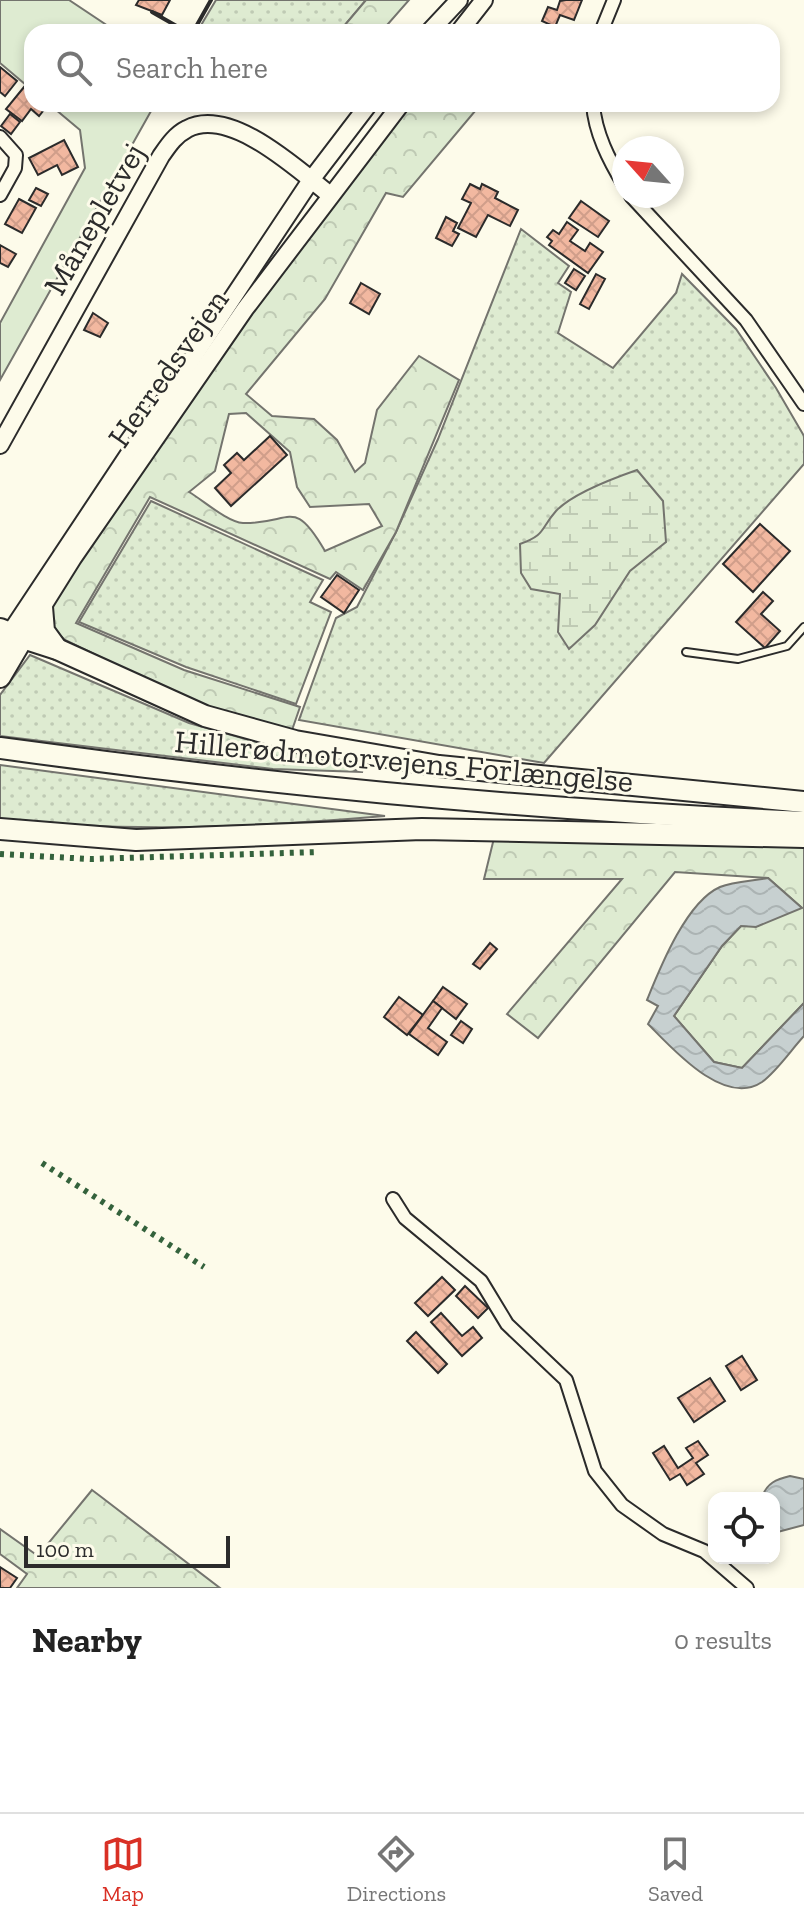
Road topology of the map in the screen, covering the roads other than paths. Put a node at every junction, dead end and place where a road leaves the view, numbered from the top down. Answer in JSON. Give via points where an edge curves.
{"nodes":[{"id":1,"x":459,"y":0,"type":"edge"},
{"id":2,"x":484,"y":0,"type":"edge"},
{"id":3,"x":614,"y":0,"type":"edge"},
{"id":4,"x":436,"y":24,"type":"edge"},
{"id":5,"x":465,"y":24,"type":"edge"},
{"id":6,"x":604,"y":24,"type":"edge"},
{"id":7,"x":363,"y":112,"type":"edge"},
{"id":8,"x":395,"y":112,"type":"edge"},
{"id":9,"x":593,"y":112,"type":"edge"},
{"id":10,"x":0,"y":137,"type":"edge"},
{"id":11,"x":612,"y":165,"type":"edge"},
{"id":12,"x":311,"y":180,"type":"junction"},
{"id":13,"x":329,"y":194,"type":"junction"},
{"id":14,"x":0,"y":195,"type":"edge"},
{"id":15,"x":642,"y":208,"type":"edge"},
{"id":16,"x":804,"y":404,"type":"edge"},
{"id":17,"x":0,"y":445,"type":"edge"},
{"id":18,"x":42,"y":607,"type":"junction"},
{"id":19,"x":804,"y":627,"type":"edge"},
{"id":20,"x":8,"y":637,"type":"edge"},
{"id":21,"x":57,"y":649,"type":"junction"},
{"id":22,"x":686,"y":652,"type":"dead end"},
{"id":23,"x":0,"y":677,"type":"edge"},
{"id":24,"x":0,"y":748,"type":"edge"},
{"id":25,"x":804,"y":802,"type":"edge"},
{"id":26,"x":804,"y":822,"type":"edge"},
{"id":27,"x":0,"y":829,"type":"edge"},
{"id":28,"x":804,"y":837,"type":"edge"},
{"id":29,"x":393,"y":1199,"type":"dead end"},
{"id":30,"x":747,"y":1588,"type":"edge"}],
"edges":[{"from":1,"to":4,"type":"street"},
{"from":2,"to":5,"type":"street"},
{"from":3,"to":6,"type":"street"},
{"from":7,"to":12,"type":"street","name":"Herredsvejen"},
{"from":8,"to":13,"type":"street","name":"Herredsvejen"},
{"from":9,"to":11,"type":"street"},
{"from":10,"to":14,"type":"street","via":[[16,155]]},
{"from":12,"to":13,"type":"street","name":"Månepletvej"},
{"from":12,"to":17,"type":"street","name":"Månepletvej","via":[[228,126],[207,123],[172,141]]},
{"from":12,"to":20,"type":"street","name":"Herredsvejen"},
{"from":13,"to":18,"type":"street","name":"Herredsvejen"},
{"from":15,"to":16,"type":"street","via":[[746,320]]},
{"from":18,"to":20,"type":"street","name":"Herredsvejen"},
{"from":18,"to":21,"type":"main road","via":[[44,631]]},
{"from":19,"to":22,"type":"lane","via":[[787,646],[738,659]]},
{"from":20,"to":21,"type":"main road"},
{"from":20,"to":23,"type":"main road","name":"Herredsvejen"},
{"from":21,"to":25,"type":"main road","via":[[205,716],[295,741],[439,766]]},
{"from":24,"to":26,"type":"main road","name":"Hillerødmotorvejens Forlængelse","via":[[375,792]]},
{"from":27,"to":28,"type":"main road","via":[[136,840],[422,829]]},
{"from":29,"to":30,"type":"street","via":[[405,1218],[481,1281],[507,1324],[566,1380],[595,1471],[622,1505],[652,1528],[704,1551]]}]}
